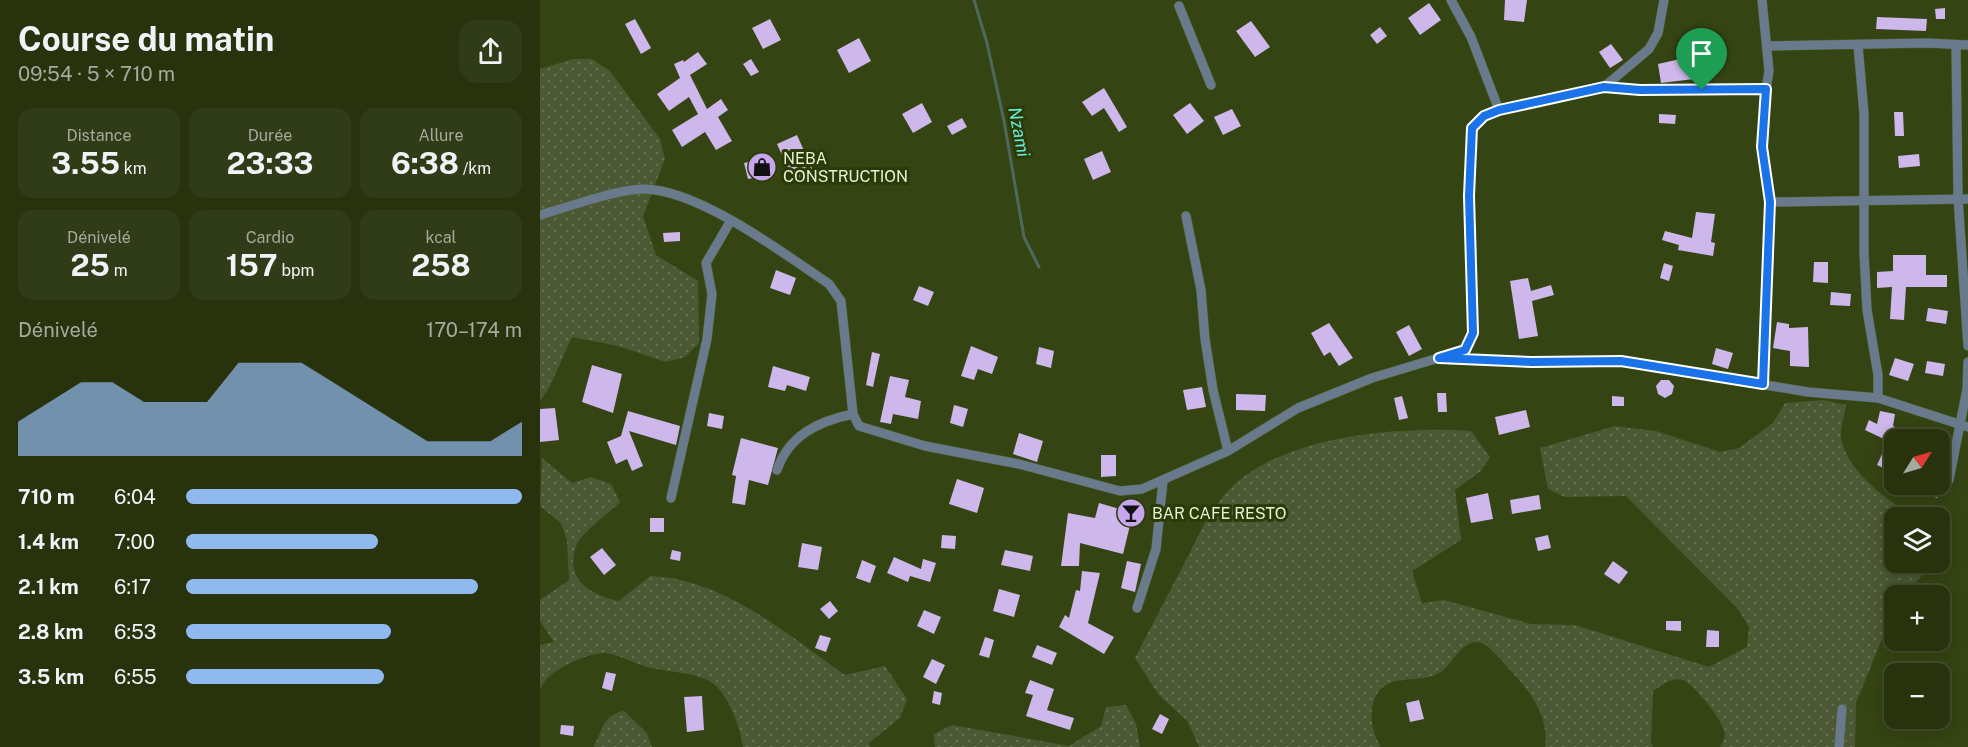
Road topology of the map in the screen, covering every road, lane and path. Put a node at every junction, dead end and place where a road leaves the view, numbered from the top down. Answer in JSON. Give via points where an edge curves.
{"nodes":[{"id":1,"x":1451,"y":0,"type":"edge"},
{"id":2,"x":1664,"y":0,"type":"edge"},
{"id":3,"x":1762,"y":0,"type":"edge"},
{"id":4,"x":1181,"y":2,"type":"edge"},
{"id":5,"x":1858,"y":45,"type":"junction"},
{"id":6,"x":1968,"y":45,"type":"edge"},
{"id":7,"x":1767,"y":46,"type":"junction"},
{"id":8,"x":1956,"y":46,"type":"junction"},
{"id":9,"x":1211,"y":85,"type":"dead end"},
{"id":10,"x":1604,"y":87,"type":"junction"},
{"id":11,"x":1766,"y":89,"type":"junction"},
{"id":12,"x":1499,"y":110,"type":"junction"},
{"id":13,"x":1963,"y":198,"type":"edge"},
{"id":14,"x":1770,"y":202,"type":"junction"},
{"id":15,"x":1864,"y":202,"type":"junction"},
{"id":16,"x":540,"y":215,"type":"edge"},
{"id":17,"x":1186,"y":216,"type":"dead end"},
{"id":18,"x":730,"y":222,"type":"junction"},
{"id":19,"x":1968,"y":346,"type":"edge"},
{"id":20,"x":1439,"y":358,"type":"junction"},
{"id":21,"x":1968,"y":362,"type":"edge"},
{"id":22,"x":1763,"y":384,"type":"junction"},
{"id":23,"x":1878,"y":398,"type":"junction"},
{"id":24,"x":853,"y":414,"type":"junction"},
{"id":25,"x":1965,"y":426,"type":"edge"},
{"id":26,"x":1228,"y":451,"type":"junction"},
{"id":27,"x":777,"y":470,"type":"dead end"},
{"id":28,"x":1950,"y":477,"type":"edge"},
{"id":29,"x":1163,"y":482,"type":"junction"},
{"id":30,"x":671,"y":498,"type":"dead end"},
{"id":31,"x":1137,"y":608,"type":"dead end"},
{"id":32,"x":1842,"y":709,"type":"dead end"},
{"id":33,"x":1839,"y":747,"type":"edge"}],
"edges":[{"from":1,"to":12,"type":"street","via":[[1471,37]]},
{"from":2,"to":10,"type":"street","via":[[1658,33],[1649,49]]},
{"from":3,"to":7,"type":"street"},
{"from":4,"to":9,"type":"street"},
{"from":5,"to":7,"type":"street"},
{"from":5,"to":8,"type":"street"},
{"from":5,"to":15,"type":"street","via":[[1864,114]]},
{"from":6,"to":8,"type":"street"},
{"from":7,"to":11,"type":"street"},
{"from":8,"to":13,"type":"street"},
{"from":10,"to":11,"type":"street"},
{"from":10,"to":12,"type":"street"},
{"from":11,"to":14,"type":"street","via":[[1762,147]]},
{"from":12,"to":20,"type":"street","via":[[1484,116],[1472,128],[1469,196],[1473,333],[1465,350]]},
{"from":13,"to":15,"type":"street"},
{"from":13,"to":19,"type":"street"},
{"from":14,"to":15,"type":"street"},
{"from":14,"to":22,"type":"street"},
{"from":15,"to":23,"type":"street","via":[[1867,310]]},
{"from":16,"to":18,"type":"street","via":[[642,189],[680,194]]},
{"from":17,"to":26,"type":"street","via":[[1201,290],[1213,390]]},
{"from":18,"to":24,"type":"street","via":[[836,291],[841,301]]},
{"from":18,"to":30,"type":"street","via":[[706,263],[712,294],[707,339]]},
{"from":20,"to":22,"type":"street","via":[[1621,361]]},
{"from":20,"to":26,"type":"street","via":[[1372,378],[1298,408]]},
{"from":21,"to":25,"type":"street"},
{"from":22,"to":23,"type":"street"},
{"from":23,"to":25,"type":"street"},
{"from":24,"to":27,"type":"street","via":[[809,428],[783,453]]},
{"from":24,"to":29,"type":"street","via":[[863,428],[925,446],[1019,464],[1120,491]]},
{"from":25,"to":28,"type":"street"},
{"from":26,"to":29,"type":"street"},
{"from":29,"to":31,"type":"street","via":[[1156,549]]},
{"from":32,"to":33,"type":"street"}]}
